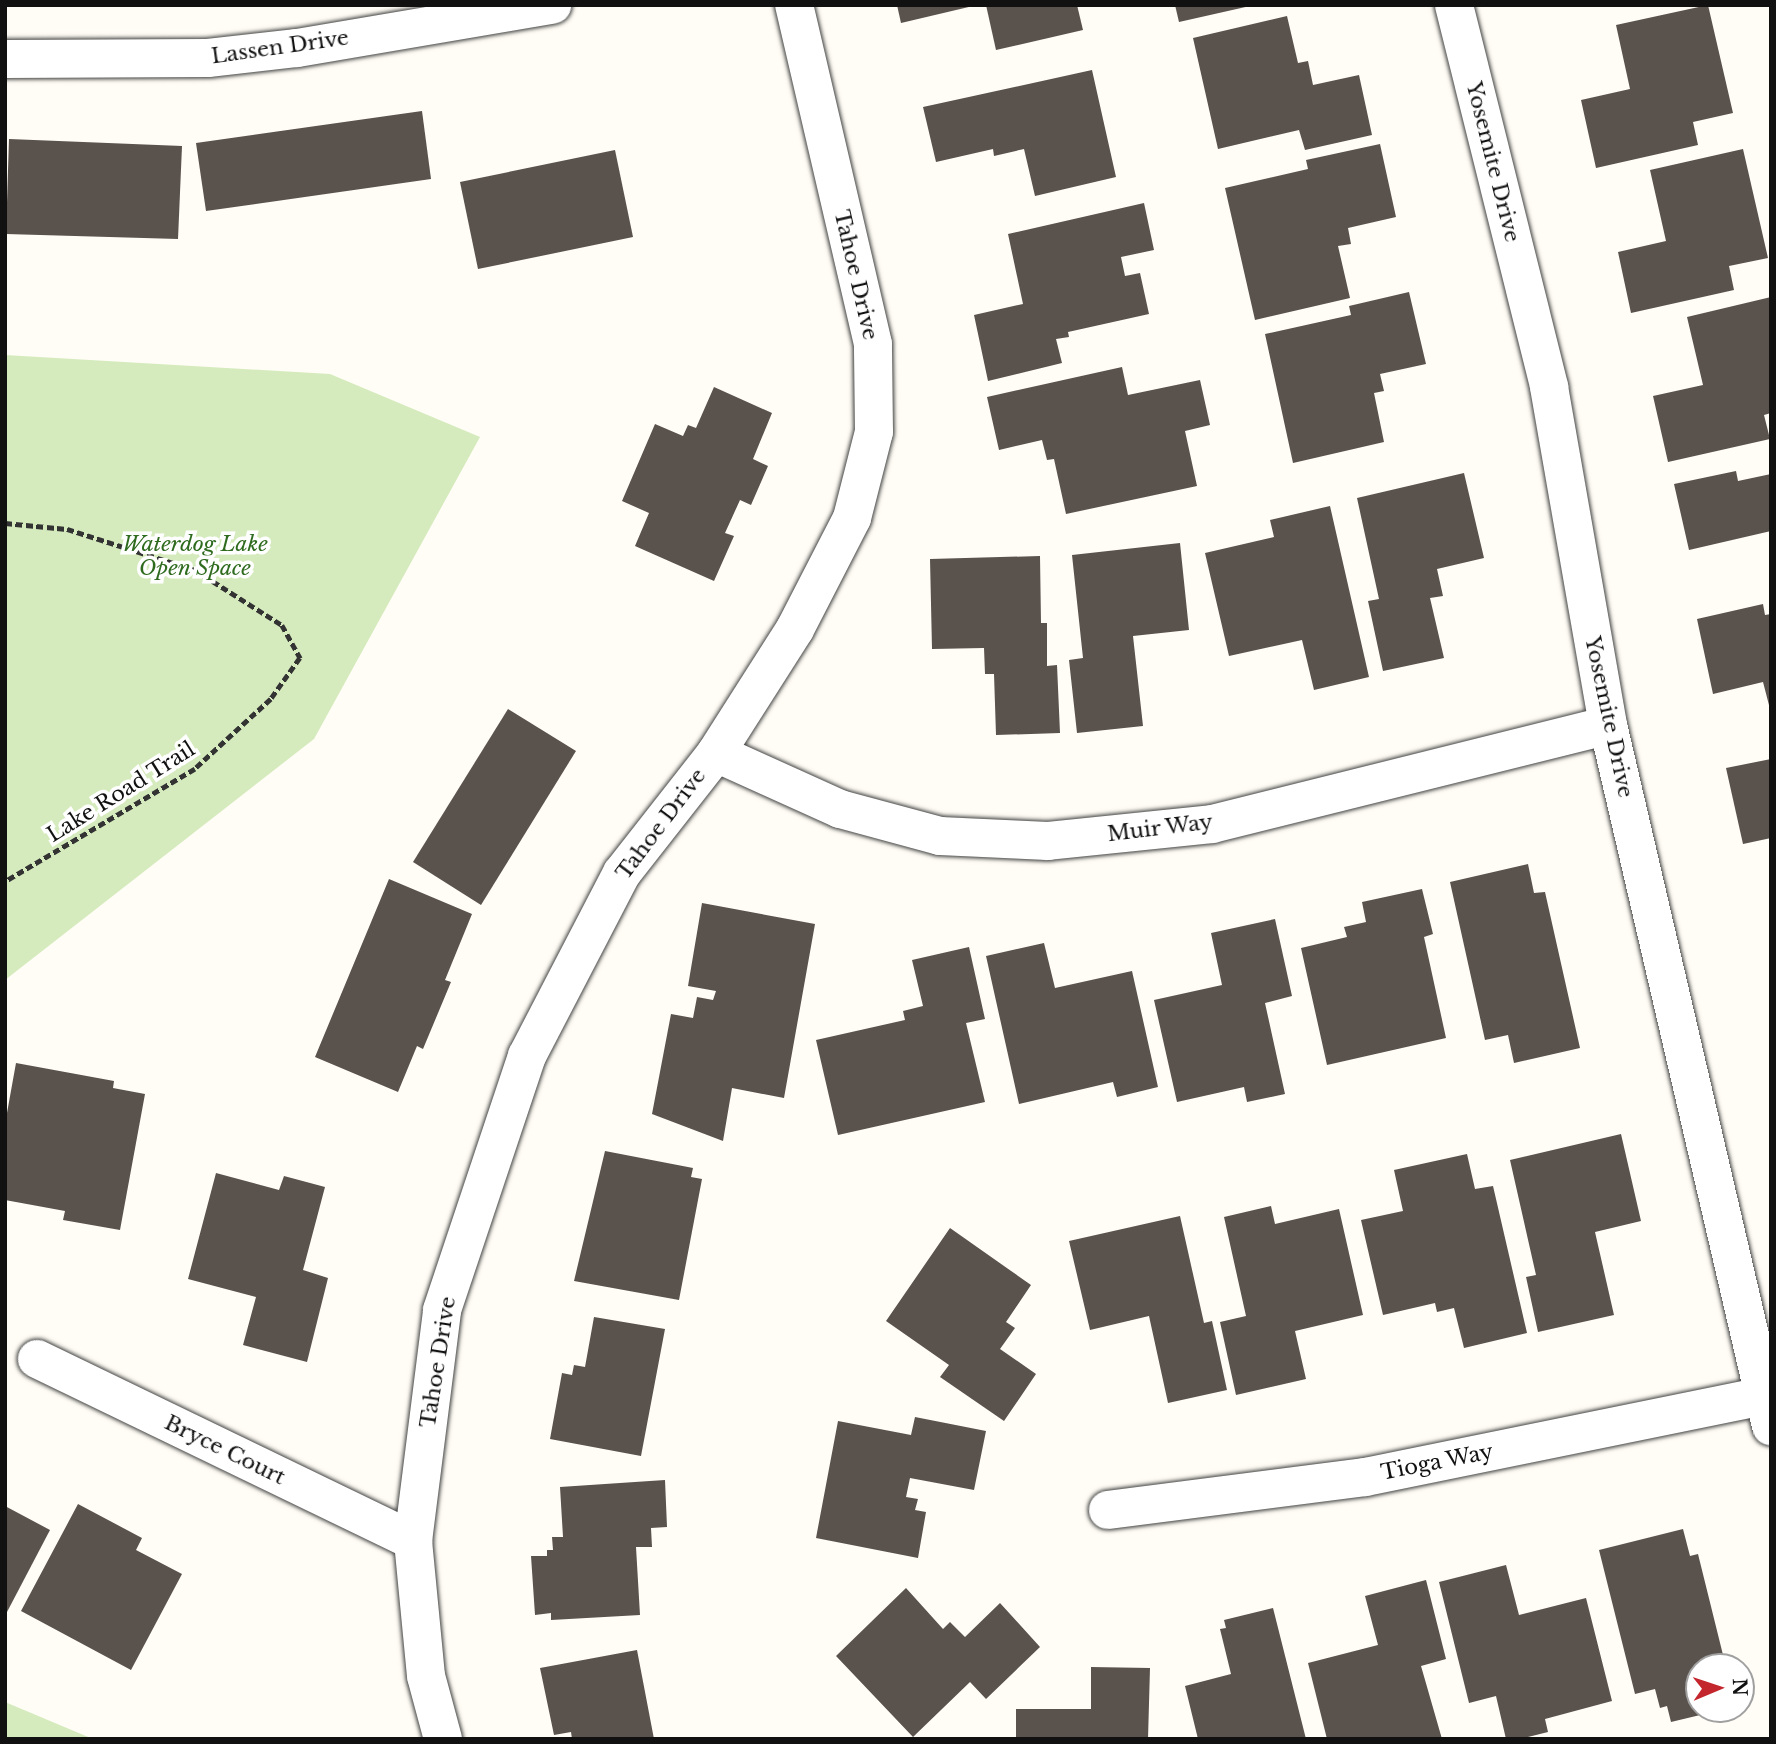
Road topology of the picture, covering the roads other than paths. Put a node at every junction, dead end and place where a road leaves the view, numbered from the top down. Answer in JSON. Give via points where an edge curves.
{"nodes":[{"id":1,"x":552,"y":5,"type":"edge"},
{"id":2,"x":794,"y":5,"type":"edge"},
{"id":3,"x":1454,"y":5,"type":"edge"},
{"id":4,"x":5,"y":60,"type":"edge"},
{"id":5,"x":1608,"y":725,"type":"junction"},
{"id":6,"x":716,"y":753,"type":"junction"},
{"id":7,"x":37,"y":1359,"type":"dead end"},
{"id":8,"x":1767,"y":1411,"type":"edge"},
{"id":9,"x":1108,"y":1510,"type":"dead end"},
{"id":10,"x":413,"y":1541,"type":"junction"},
{"id":11,"x":443,"y":1739,"type":"edge"}],
"edges":[{"from":1,"to":4,"type":"street","name":"Lassen Drive","via":[[297,48],[208,58]]},
{"from":2,"to":6,"type":"street","name":"Tahoe Drive","via":[[873,344],[874,432],[852,518],[795,629]]},
{"from":3,"to":5,"type":"street","name":"Yosemite Drive","via":[[1549,387]]},
{"from":5,"to":6,"type":"street","name":"Muir Way","via":[[1212,824],[1048,841],[927,833],[839,809]]},
{"from":5,"to":8,"type":"street","name":"Yosemite Drive"},
{"from":6,"to":10,"type":"street","name":"Tahoe Drive","via":[[622,873],[527,1056],[442,1310]]},
{"from":7,"to":10,"type":"street","name":"Bryce Court"},
{"from":8,"to":9,"type":"street","name":"Tioga Way","via":[[1365,1477]]},
{"from":10,"to":11,"type":"street","name":"Tahoe Drive","via":[[426,1676]]}]}
